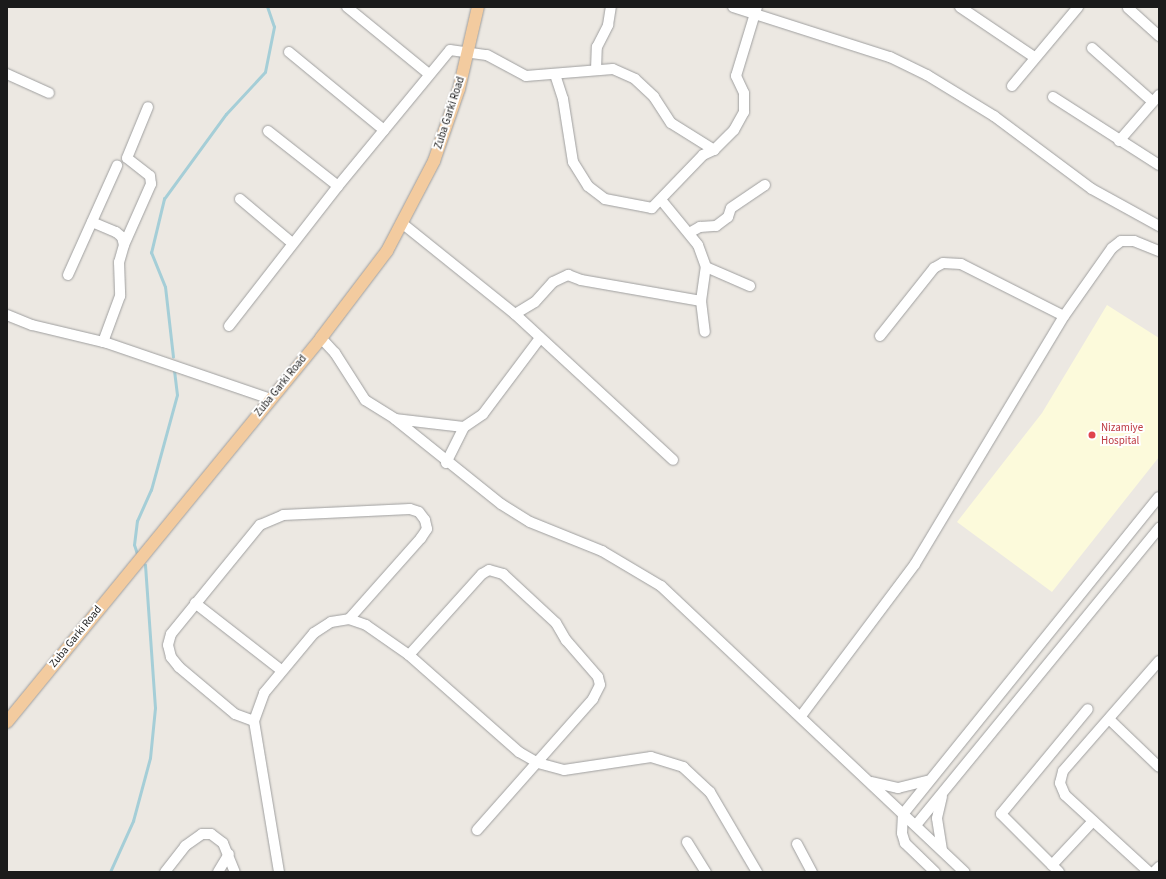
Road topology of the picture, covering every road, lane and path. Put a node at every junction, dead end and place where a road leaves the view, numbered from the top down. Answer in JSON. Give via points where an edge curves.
{"nodes":[{"id":1,"x":347,"y":7,"type":"edge"},
{"id":2,"x":477,"y":7,"type":"edge"},
{"id":3,"x":611,"y":7,"type":"edge"},
{"id":4,"x":733,"y":7,"type":"edge"},
{"id":5,"x":960,"y":7,"type":"edge"},
{"id":6,"x":1078,"y":7,"type":"edge"},
{"id":7,"x":1128,"y":8,"type":"edge"},
{"id":8,"x":756,"y":11,"type":"edge"},
{"id":9,"x":1159,"y":36,"type":"edge"},
{"id":10,"x":1092,"y":48,"type":"dead end"},
{"id":11,"x":468,"y":50,"type":"junction"},
{"id":12,"x":289,"y":52,"type":"dead end"},
{"id":13,"x":1034,"y":58,"type":"junction"},
{"id":14,"x":596,"y":70,"type":"junction"},
{"id":15,"x":7,"y":74,"type":"edge"},
{"id":16,"x":429,"y":74,"type":"junction"},
{"id":17,"x":556,"y":75,"type":"junction"},
{"id":18,"x":1012,"y":86,"type":"dead end"},
{"id":19,"x":49,"y":93,"type":"dead end"},
{"id":20,"x":1053,"y":97,"type":"dead end"},
{"id":21,"x":1156,"y":98,"type":"edge"},
{"id":22,"x":148,"y":107,"type":"dead end"},
{"id":23,"x":384,"y":130,"type":"junction"},
{"id":24,"x":268,"y":131,"type":"dead end"},
{"id":25,"x":1120,"y":141,"type":"junction"},
{"id":26,"x":714,"y":150,"type":"junction"},
{"id":27,"x":1159,"y":165,"type":"edge"},
{"id":28,"x":117,"y":166,"type":"dead end"},
{"id":29,"x":338,"y":186,"type":"junction"},
{"id":30,"x":764,"y":186,"type":"dead end"},
{"id":31,"x":240,"y":199,"type":"dead end"},
{"id":32,"x":662,"y":201,"type":"junction"},
{"id":33,"x":92,"y":222,"type":"junction"},
{"id":34,"x":403,"y":224,"type":"junction"},
{"id":35,"x":1159,"y":226,"type":"edge"},
{"id":36,"x":689,"y":233,"type":"junction"},
{"id":37,"x":292,"y":243,"type":"junction"},
{"id":38,"x":124,"y":245,"type":"junction"},
{"id":39,"x":1159,"y":251,"type":"edge"},
{"id":40,"x":706,"y":267,"type":"junction"},
{"id":41,"x":68,"y":275,"type":"dead end"},
{"id":42,"x":750,"y":286,"type":"dead end"},
{"id":43,"x":701,"y":301,"type":"junction"},
{"id":44,"x":515,"y":314,"type":"junction"},
{"id":45,"x":7,"y":315,"type":"edge"},
{"id":46,"x":1064,"y":316,"type":"junction"},
{"id":47,"x":229,"y":326,"type":"dead end"},
{"id":48,"x":705,"y":332,"type":"dead end"},
{"id":49,"x":880,"y":336,"type":"dead end"},
{"id":50,"x":321,"y":338,"type":"junction"},
{"id":51,"x":540,"y":338,"type":"junction"},
{"id":52,"x":103,"y":342,"type":"junction"},
{"id":53,"x":271,"y":399,"type":"junction"},
{"id":54,"x":395,"y":419,"type":"junction"},
{"id":55,"x":464,"y":427,"type":"junction"},
{"id":56,"x":673,"y":460,"type":"dead end"},
{"id":57,"x":446,"y":463,"type":"junction"},
{"id":58,"x":1159,"y":497,"type":"edge"},
{"id":59,"x":1159,"y":528,"type":"edge"},
{"id":60,"x":195,"y":603,"type":"junction"},
{"id":61,"x":350,"y":619,"type":"junction"},
{"id":62,"x":409,"y":655,"type":"junction"},
{"id":63,"x":1159,"y":661,"type":"edge"},
{"id":64,"x":281,"y":670,"type":"junction"},
{"id":65,"x":1088,"y":709,"type":"dead end"},
{"id":66,"x":801,"y":716,"type":"junction"},
{"id":67,"x":1109,"y":719,"type":"junction"},
{"id":68,"x":254,"y":721,"type":"junction"},
{"id":69,"x":7,"y":722,"type":"edge"},
{"id":70,"x":538,"y":763,"type":"junction"},
{"id":71,"x":1159,"y":767,"type":"edge"},
{"id":72,"x":870,"y":782,"type":"junction"},
{"id":73,"x":927,"y":782,"type":"junction"},
{"id":74,"x":943,"y":793,"type":"junction"},
{"id":75,"x":903,"y":814,"type":"junction"},
{"id":76,"x":1093,"y":821,"type":"junction"},
{"id":77,"x":916,"y":825,"type":"junction"},
{"id":78,"x":477,"y":830,"type":"dead end"},
{"id":79,"x":686,"y":842,"type":"dead end"},
{"id":80,"x":796,"y":844,"type":"dead end"},
{"id":81,"x":942,"y":850,"type":"junction"},
{"id":82,"x":229,"y":854,"type":"junction"},
{"id":83,"x":1159,"y":867,"type":"edge"},
{"id":84,"x":1055,"y":868,"type":"edge"},
{"id":85,"x":165,"y":872,"type":"edge"},
{"id":86,"x":218,"y":872,"type":"edge"},
{"id":87,"x":235,"y":872,"type":"edge"},
{"id":88,"x":279,"y":872,"type":"edge"},
{"id":89,"x":706,"y":872,"type":"edge"},
{"id":90,"x":757,"y":872,"type":"edge"},
{"id":91,"x":812,"y":872,"type":"edge"},
{"id":92,"x":935,"y":872,"type":"edge"},
{"id":93,"x":965,"y":872,"type":"edge"},
{"id":94,"x":1149,"y":872,"type":"edge"},
{"id":95,"x":1154,"y":872,"type":"edge"}],
"edges":[{"from":1,"to":16,"type":"street"},
{"from":2,"to":11,"type":"main road","name":"Zuba Garki Road"},
{"from":3,"to":14,"type":"street","via":[[608,25],[596,48]]},
{"from":4,"to":8,"type":"street"},
{"from":5,"to":13,"type":"street"},
{"from":6,"to":13,"type":"street"},
{"from":7,"to":9,"type":"street"},
{"from":8,"to":26,"type":"street","via":[[736,76],[744,93],[744,112],[734,130]]},
{"from":8,"to":35,"type":"street","via":[[890,57],[927,76],[994,116],[1092,190]]},
{"from":10,"to":21,"type":"street"},
{"from":11,"to":16,"type":"street","via":[[450,50]]},
{"from":11,"to":17,"type":"street","via":[[498,59],[526,76]]},
{"from":11,"to":34,"type":"main road","name":"Zuba Garki Road","via":[[460,89],[434,161]]},
{"from":12,"to":23,"type":"street"},
{"from":13,"to":18,"type":"street"},
{"from":14,"to":17,"type":"street"},
{"from":14,"to":26,"type":"street","via":[[613,69],[635,79],[654,97],[671,123]]},
{"from":15,"to":19,"type":"street"},
{"from":16,"to":23,"type":"street"},
{"from":17,"to":32,"type":"street","via":[[563,99],[573,162],[588,186],[605,199],[622,205],[652,208]]},
{"from":20,"to":25,"type":"street"},
{"from":21,"to":25,"type":"street"},
{"from":22,"to":38,"type":"street","via":[[127,158],[150,176],[151,184]]},
{"from":23,"to":29,"type":"street"},
{"from":24,"to":29,"type":"street"},
{"from":25,"to":27,"type":"street"},
{"from":26,"to":32,"type":"street","via":[[698,160],[673,185]]},
{"from":28,"to":33,"type":"street"},
{"from":29,"to":37,"type":"street"},
{"from":30,"to":36,"type":"street","via":[[731,208],[728,216],[716,226],[700,227]]},
{"from":31,"to":37,"type":"street"},
{"from":32,"to":36,"type":"street"},
{"from":33,"to":38,"type":"street","via":[[116,232],[122,237]]},
{"from":33,"to":41,"type":"street"},
{"from":34,"to":44,"type":"street"},
{"from":34,"to":50,"type":"main road","name":"Zuba Garki Road","via":[[356,294]]},
{"from":36,"to":40,"type":"street","via":[[698,245]]},
{"from":37,"to":47,"type":"street"},
{"from":38,"to":52,"type":"street","via":[[119,262],[120,296]]},
{"from":39,"to":46,"type":"street","via":[[1134,241],[1121,241],[1112,248]]},
{"from":40,"to":42,"type":"street"},
{"from":40,"to":43,"type":"street"},
{"from":43,"to":44,"type":"street","via":[[581,280],[568,275],[552,282],[535,302]]},
{"from":43,"to":48,"type":"street"},
{"from":44,"to":51,"type":"street"},
{"from":45,"to":52,"type":"street","via":[[32,325]]},
{"from":46,"to":49,"type":"street","via":[[962,264],[943,263],[934,268]]},
{"from":46,"to":66,"type":"street","via":[[915,564]]},
{"from":50,"to":53,"type":"main road","name":"Zuba Garki Road"},
{"from":50,"to":54,"type":"street","via":[[335,353],[365,400]]},
{"from":51,"to":55,"type":"street","via":[[483,414]]},
{"from":51,"to":56,"type":"street"},
{"from":52,"to":53,"type":"street"},
{"from":53,"to":69,"type":"main road","name":"Zuba Garki Road"},
{"from":54,"to":55,"type":"street"},
{"from":54,"to":57,"type":"street"},
{"from":55,"to":57,"type":"street"},
{"from":57,"to":66,"type":"street","via":[[530,522],[602,552],[661,586]]},
{"from":58,"to":73,"type":"street"},
{"from":59,"to":74,"type":"street"},
{"from":60,"to":61,"type":"street","via":[[260,525],[271,518],[410,509],[419,512],[426,520],[427,529]]},
{"from":60,"to":64,"type":"street"},
{"from":60,"to":68,"type":"street","via":[[171,634],[168,645],[171,657],[178,667],[236,714]]},
{"from":61,"to":62,"type":"street","via":[[366,625]]},
{"from":61,"to":64,"type":"street","via":[[331,622],[314,633]]},
{"from":62,"to":70,"type":"street","via":[[519,752]]},
{"from":62,"to":70,"type":"street","via":[[482,574],[489,570],[502,574],[556,623],[566,640],[598,677],[600,685],[594,699]]},
{"from":63,"to":67,"type":"street"},
{"from":64,"to":68,"type":"street","via":[[264,693]]},
{"from":65,"to":84,"type":"street","via":[[1001,814]]},
{"from":66,"to":72,"type":"street"},
{"from":67,"to":71,"type":"street"},
{"from":67,"to":76,"type":"street","via":[[1063,771],[1060,783],[1065,795]]},
{"from":68,"to":88,"type":"street"},
{"from":70,"to":78,"type":"street"},
{"from":70,"to":90,"type":"street","via":[[564,770],[651,757],[683,767],[710,792]]},
{"from":72,"to":73,"type":"street","via":[[898,788]]},
{"from":72,"to":75,"type":"street"},
{"from":73,"to":75,"type":"street"},
{"from":74,"to":77,"type":"street"},
{"from":74,"to":81,"type":"street","via":[[937,818]]},
{"from":75,"to":77,"type":"street"},
{"from":75,"to":92,"type":"street","via":[[902,833],[905,843]]},
{"from":76,"to":84,"type":"street"},
{"from":76,"to":94,"type":"street"},
{"from":77,"to":81,"type":"street"},
{"from":79,"to":89,"type":"street"},
{"from":80,"to":91,"type":"street"},
{"from":81,"to":93,"type":"street"},
{"from":82,"to":85,"type":"street","via":[[217,837],[202,834],[184,846]]},
{"from":82,"to":86,"type":"street"},
{"from":82,"to":87,"type":"street"},
{"from":83,"to":95,"type":"street"}]}
